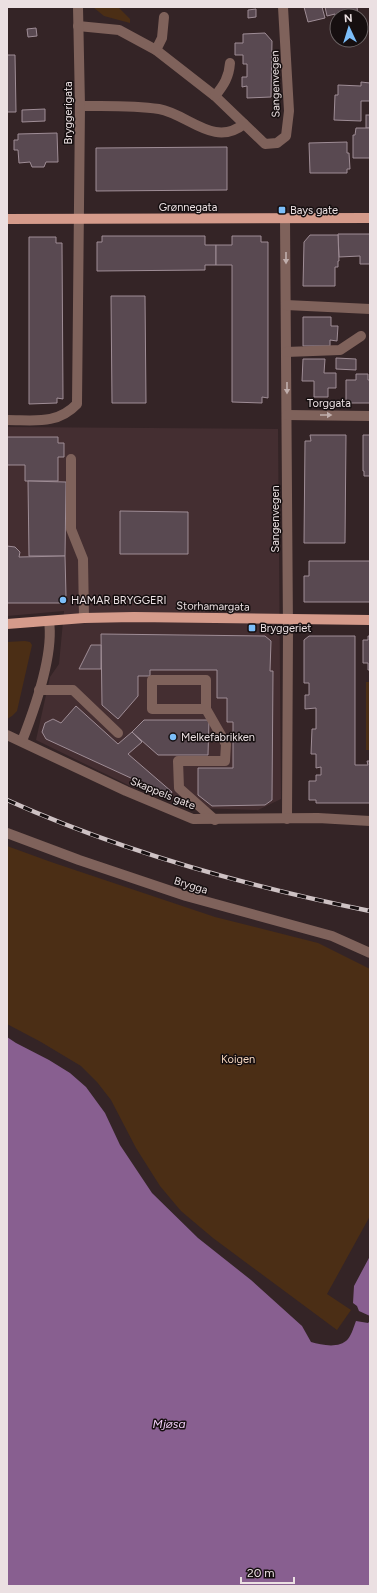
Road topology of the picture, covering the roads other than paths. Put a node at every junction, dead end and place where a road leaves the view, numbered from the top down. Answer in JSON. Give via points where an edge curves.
{"nodes":[{"id":1,"x":78,"y":7,"type":"edge"},
{"id":2,"x":283,"y":7,"type":"edge"},
{"id":3,"x":164,"y":17,"type":"dead end"},
{"id":4,"x":78,"y":26,"type":"junction"},
{"id":5,"x":156,"y":50,"type":"junction"},
{"id":6,"x":230,"y":63,"type":"dead end"},
{"id":7,"x":215,"y":96,"type":"junction"},
{"id":8,"x":80,"y":106,"type":"junction"},
{"id":9,"x":244,"y":124,"type":"junction"},
{"id":10,"x":370,"y":218,"type":"edge"},
{"id":11,"x":7,"y":219,"type":"edge"},
{"id":12,"x":80,"y":219,"type":"junction"},
{"id":13,"x":285,"y":219,"type":"junction"},
{"id":14,"x":286,"y":305,"type":"junction"},
{"id":15,"x":370,"y":308,"type":"edge"},
{"id":16,"x":361,"y":336,"type":"dead end"},
{"id":17,"x":286,"y":352,"type":"junction"},
{"id":18,"x":287,"y":415,"type":"junction"},
{"id":19,"x":370,"y":416,"type":"edge"},
{"id":20,"x":7,"y":420,"type":"edge"},
{"id":21,"x":71,"y":459,"type":"dead end"},
{"id":22,"x":84,"y":618,"type":"junction"},
{"id":23,"x":288,"y":619,"type":"junction"},
{"id":24,"x":49,"y":620,"type":"junction"},
{"id":25,"x":370,"y":620,"type":"edge"},
{"id":26,"x":7,"y":624,"type":"edge"},
{"id":27,"x":39,"y":690,"type":"junction"},
{"id":28,"x":206,"y":709,"type":"junction"},
{"id":29,"x":118,"y":733,"type":"dead end"},
{"id":30,"x":7,"y":735,"type":"edge"},
{"id":31,"x":22,"y":742,"type":"junction"},
{"id":32,"x":287,"y":819,"type":"junction"},
{"id":33,"x":216,"y":820,"type":"junction"},
{"id":34,"x":370,"y":821,"type":"edge"},
{"id":35,"x":7,"y":833,"type":"edge"},
{"id":36,"x":370,"y":953,"type":"edge"}],
"edges":[{"from":1,"to":4,"type":"street","name":"Bryggerigata"},
{"from":2,"to":9,"type":"street","name":"Sangenvegen","via":[[289,111],[286,136],[277,143],[265,144]]},
{"from":3,"to":5,"type":"street","via":[[162,38]]},
{"from":4,"to":5,"type":"street","via":[[119,30]]},
{"from":4,"to":8,"type":"street","name":"Bryggerigata"},
{"from":5,"to":7,"type":"street"},
{"from":6,"to":7,"type":"street","via":[[224,85]]},
{"from":7,"to":9,"type":"street"},
{"from":8,"to":9,"type":"street","via":[[135,106],[162,110],[211,131],[236,130]]},
{"from":8,"to":12,"type":"street","name":"Bryggerigata"},
{"from":10,"to":13,"type":"main road","name":"Grønnegata"},
{"from":11,"to":12,"type":"main road","name":"Grønnegata"},
{"from":12,"to":13,"type":"main road","name":"Grønnegata"},
{"from":12,"to":20,"type":"street","name":"Bryggerigata","via":[[77,404],[61,417],[48,420]]},
{"from":13,"to":14,"type":"street","name":"Sangenvegen","one_way":true},
{"from":14,"to":15,"type":"street"},
{"from":14,"to":17,"type":"street","name":"Sangenvegen"},
{"from":16,"to":17,"type":"street","via":[[340,350]]},
{"from":17,"to":18,"type":"street","name":"Sangenvegen","one_way":true},
{"from":18,"to":19,"type":"street","name":"Torggata","one_way":true},
{"from":18,"to":23,"type":"street","name":"Sangenvegen"},
{"from":21,"to":22,"type":"street","via":[[71,529],[84,559]]},
{"from":22,"to":23,"type":"main road","name":"Storhamargata"},
{"from":22,"to":24,"type":"main road","name":"Storhamargata"},
{"from":23,"to":25,"type":"main road","name":"Storhamargata"},
{"from":23,"to":32,"type":"street","name":"Sangenvegen"},
{"from":24,"to":26,"type":"main road","name":"Storhamargata"},
{"from":24,"to":27,"type":"street","via":[[51,634]]},
{"from":27,"to":29,"type":"street","via":[[73,690]]},
{"from":27,"to":31,"type":"street"},
{"from":28,"to":28,"type":"street","via":[[152,709],[152,680],[206,680]]},
{"from":28,"to":33,"type":"street","via":[[226,744],[225,761],[178,761],[179,788]]},
{"from":30,"to":31,"type":"street","name":"Skappels gate"},
{"from":31,"to":33,"type":"street","name":"Skappels gate","via":[[126,792],[193,820]]},
{"from":32,"to":33,"type":"street","name":"Skappels gate"},
{"from":32,"to":34,"type":"street","name":"Skappels gate"},
{"from":35,"to":36,"type":"street","name":"Brygga","via":[[186,896],[332,936]]}]}
